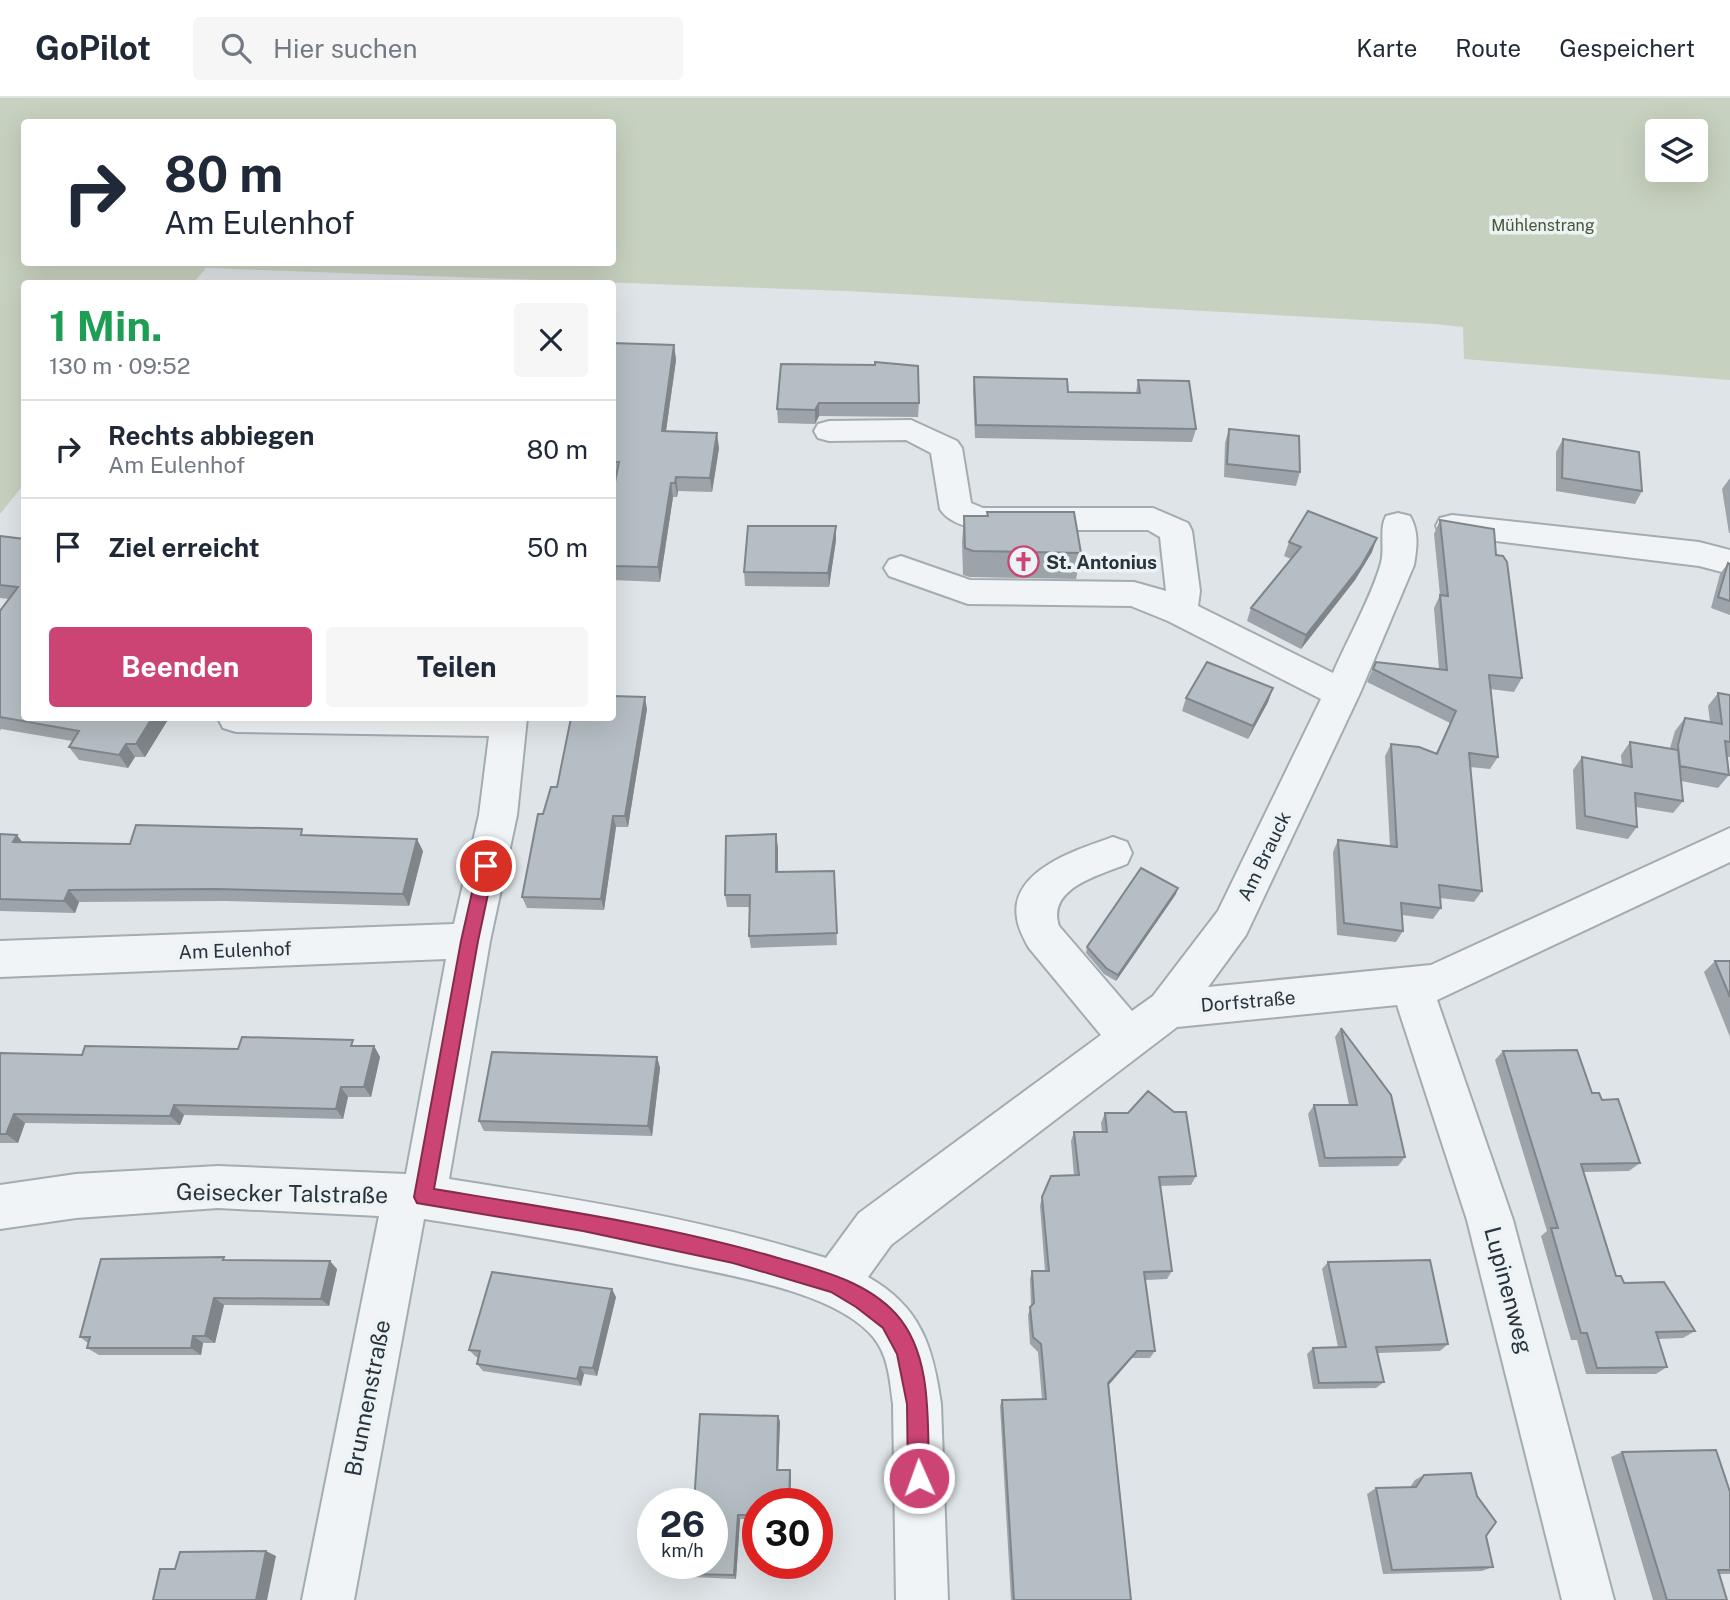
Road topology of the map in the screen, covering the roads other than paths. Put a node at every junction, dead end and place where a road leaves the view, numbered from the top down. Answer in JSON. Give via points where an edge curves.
{"nodes":[{"id":1,"x":829,"y":431,"type":"dead end"},
{"id":2,"x":1398,"y":524,"type":"dead end"},
{"id":3,"x":1452,"y":526,"type":"edge"},
{"id":4,"x":1730,"y":562,"type":"edge"},
{"id":5,"x":901,"y":568,"type":"dead end"},
{"id":6,"x":1180,"y":612,"type":"junction"},
{"id":7,"x":1342,"y":693,"type":"junction"},
{"id":8,"x":508,"y":721,"type":"edge"},
{"id":9,"x":1730,"y":844,"type":"edge"},
{"id":10,"x":1113,"y":853,"type":"dead end"},
{"id":11,"x":470,"y":941,"type":"junction"},
{"id":12,"x":0,"y":959,"type":"edge"},
{"id":13,"x":1410,"y":986,"type":"junction"},
{"id":14,"x":1168,"y":1009,"type":"junction"},
{"id":15,"x":1129,"y":1038,"type":"junction"},
{"id":16,"x":415,"y":1196,"type":"junction"},
{"id":17,"x":0,"y":1208,"type":"edge"},
{"id":18,"x":835,"y":1284,"type":"junction"},
{"id":19,"x":328,"y":1600,"type":"edge"},
{"id":20,"x":922,"y":1600,"type":"edge"},
{"id":21,"x":1588,"y":1600,"type":"edge"}],
"edges":[{"from":1,"to":6,"type":"street","via":[[911,430],[946,449],[956,509],[979,519],[1153,519],[1176,531]]},
{"from":2,"to":7,"type":"street","name":"Am Brauck","via":[[1397,565]]},
{"from":3,"to":4,"type":"street","via":[[1699,554]]},
{"from":5,"to":6,"type":"street","via":[[968,592],[1134,594]]},
{"from":6,"to":7,"type":"street"},
{"from":7,"to":14,"type":"street","name":"Am Brauck","via":[[1232,923]]},
{"from":8,"to":11,"type":"street","via":[[498,815]]},
{"from":9,"to":13,"type":"street","name":"Dorfstraße","via":[[1435,983]]},
{"from":10,"to":15,"type":"street","via":[[1047,886],[1036,915],[1043,936]]},
{"from":11,"to":12,"type":"street","name":"Am Eulenhof"},
{"from":11,"to":16,"type":"street"},
{"from":13,"to":14,"type":"street","name":"Dorfstraße"},
{"from":13,"to":21,"type":"street","name":"Lupinenweg","via":[[1490,1220]]},
{"from":14,"to":15,"type":"street"},
{"from":15,"to":18,"type":"street","via":[[875,1229]]},
{"from":16,"to":17,"type":"street","name":"Geisecker Talstraße","via":[[218,1187],[76,1196]]},
{"from":16,"to":18,"type":"street","name":"Geisecker Talstraße","via":[[583,1222],[745,1256]]},
{"from":16,"to":19,"type":"street","name":"Brunnenstraße"},
{"from":18,"to":20,"type":"street","name":"Geisecker Talstraße","via":[[890,1321],[913,1373]]}]}
